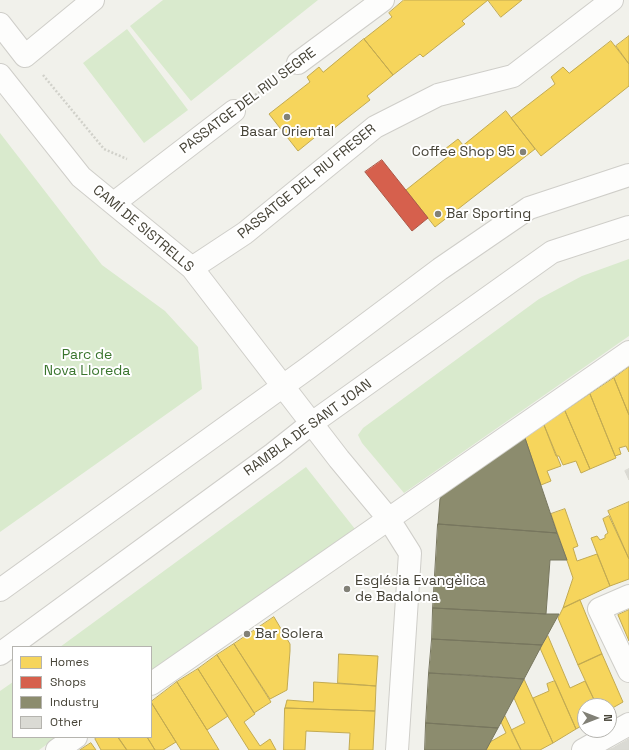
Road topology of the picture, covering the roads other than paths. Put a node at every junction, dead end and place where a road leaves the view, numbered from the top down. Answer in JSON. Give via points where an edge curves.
{"nodes":[{"id":1,"x":93,"y":0,"type":"edge"},
{"id":2,"x":383,"y":0,"type":"edge"},
{"id":3,"x":612,"y":0,"type":"edge"},
{"id":4,"x":0,"y":24,"type":"edge"},
{"id":5,"x":298,"y":63,"type":"road end"},
{"id":6,"x":0,"y":75,"type":"edge"},
{"id":7,"x":234,"y":111,"type":"road end"},
{"id":8,"x":629,"y":175,"type":"edge"},
{"id":9,"x":114,"y":203,"type":"junction"},
{"id":10,"x":629,"y":227,"type":"edge"},
{"id":11,"x":192,"y":268,"type":"junction"},
{"id":12,"x":629,"y":352,"type":"edge"},
{"id":13,"x":283,"y":386,"type":"junction"},
{"id":14,"x":312,"y":423,"type":"junction"},
{"id":15,"x":388,"y":518,"type":"junction"},
{"id":16,"x":0,"y":590,"type":"edge"},
{"id":17,"x":629,"y":596,"type":"edge"},
{"id":18,"x":0,"y":654,"type":"edge"},
{"id":19,"x":629,"y":670,"type":"edge"},
{"id":20,"x":152,"y":683,"type":"edge"},
{"id":21,"x":629,"y":724,"type":"edge"},
{"id":22,"x":75,"y":738,"type":"edge"},
{"id":23,"x":57,"y":750,"type":"edge"},
{"id":24,"x":397,"y":750,"type":"edge"},
{"id":25,"x":583,"y":750,"type":"edge"}],
"edges":[{"from":1,"to":4,"type":"street","via":[[25,56]]},
{"from":2,"to":5,"type":"street","name":"PASSATGE DEL RIU SEGRE"},
{"from":3,"to":11,"type":"street","name":"PASSATGE DEL RIU FRESER","via":[[513,76],[438,95],[375,127],[246,233]]},
{"from":6,"to":9,"type":"street","name":"CAMÍ DE SISTRELLS","via":[[81,177]]},
{"from":7,"to":9,"type":"street","name":"PASSATGE DEL RIU SEGRE"},
{"from":8,"to":13,"type":"street","via":[[529,208]]},
{"from":9,"to":11,"type":"street","name":"CAMÍ DE SISTRELLS"},
{"from":10,"to":14,"type":"street","name":"RAMBLA DE SANT JOAN","via":[[552,252]]},
{"from":11,"to":13,"type":"street","name":"CAMÍ DE SISTRELLS"},
{"from":12,"to":15,"type":"street"},
{"from":13,"to":14,"type":"street","name":"CAMÍ DE SISTRELLS"},
{"from":13,"to":16,"type":"street"},
{"from":14,"to":15,"type":"street","name":"CAMÍ DE SISTRELLS","via":[[338,459]]},
{"from":14,"to":18,"type":"street","name":"RAMBLA DE SANT JOAN"},
{"from":15,"to":20,"type":"street"},
{"from":15,"to":24,"type":"street","name":"CAMÍ DE SISTRELLS","via":[[410,552]]},
{"from":17,"to":19,"type":"street","via":[[599,609]]},
{"from":21,"to":25,"type":"street"},
{"from":22,"to":23,"type":"street"}]}
